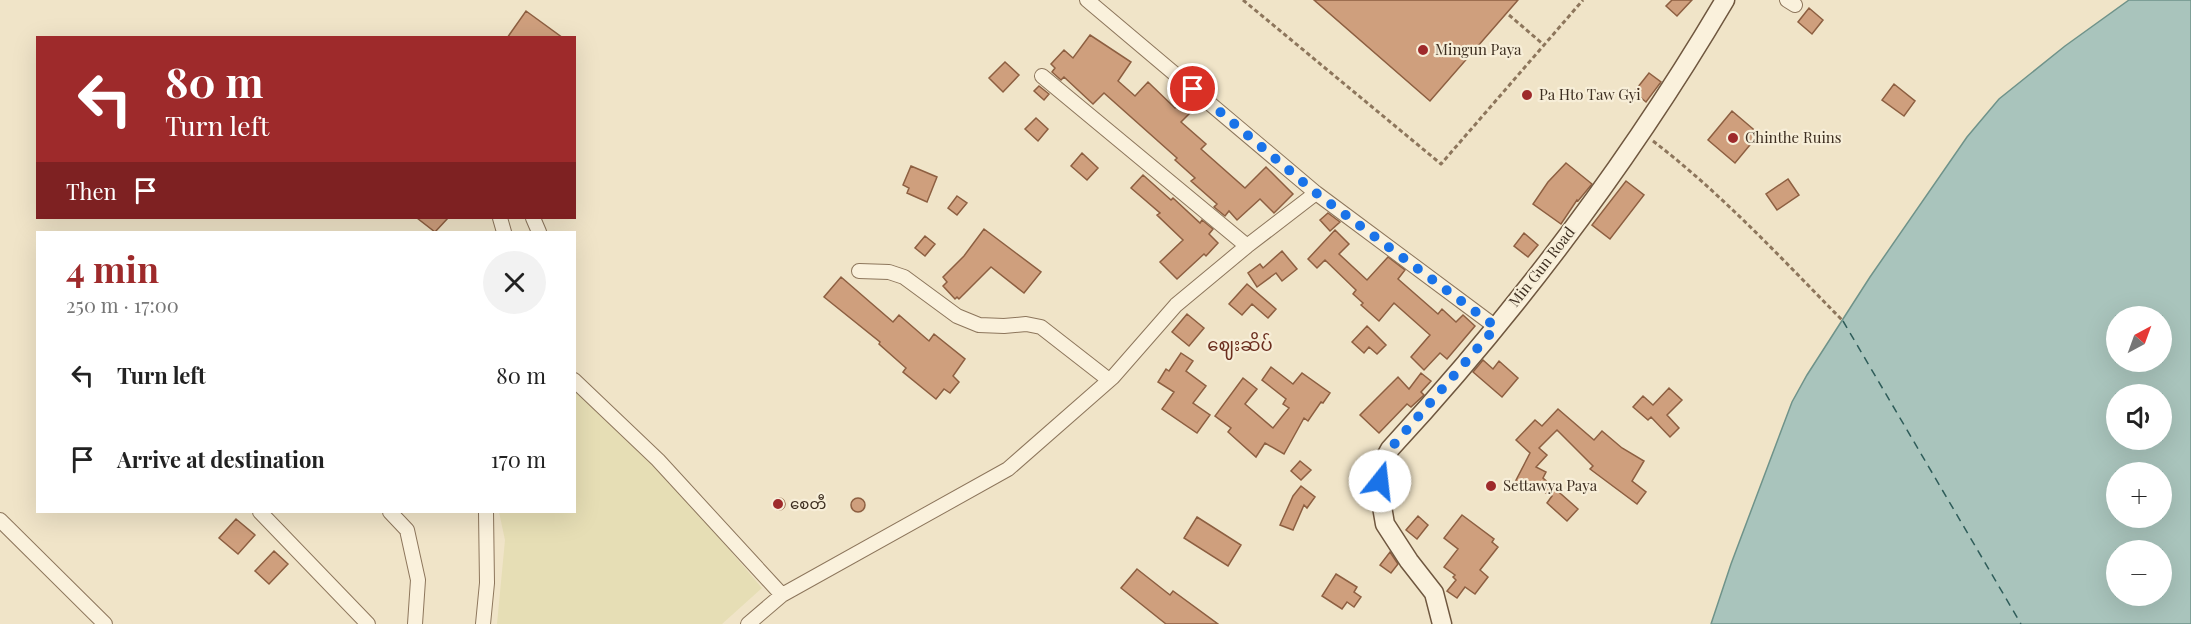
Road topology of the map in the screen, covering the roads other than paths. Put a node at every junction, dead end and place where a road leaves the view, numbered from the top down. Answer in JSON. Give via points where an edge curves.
{"nodes":[{"id":1,"x":1087,"y":0,"type":"edge"},
{"id":2,"x":1725,"y":0,"type":"edge"},
{"id":3,"x":1042,"y":76,"type":"dead end"},
{"id":4,"x":1316,"y":193,"type":"junction"},
{"id":5,"x":1247,"y":246,"type":"junction"},
{"id":6,"x":859,"y":271,"type":"dead end"},
{"id":7,"x":1496,"y":327,"type":"junction"},
{"id":8,"x":1109,"y":380,"type":"junction"},
{"id":9,"x":576,"y":382,"type":"edge"},
{"id":10,"x":261,"y":513,"type":"edge"},
{"id":11,"x":391,"y":513,"type":"edge"},
{"id":12,"x":486,"y":513,"type":"edge"},
{"id":13,"x":0,"y":520,"type":"edge"},
{"id":14,"x":782,"y":595,"type":"junction"},
{"id":15,"x":105,"y":624,"type":"edge"},
{"id":16,"x":368,"y":624,"type":"edge"},
{"id":17,"x":415,"y":624,"type":"edge"},
{"id":18,"x":483,"y":624,"type":"edge"},
{"id":19,"x":748,"y":624,"type":"edge"},
{"id":20,"x":1442,"y":624,"type":"edge"}],
"edges":[{"from":1,"to":4,"type":"street"},
{"from":2,"to":7,"type":"street","name":"Min Gun Road","via":[[1642,133]]},
{"from":3,"to":5,"type":"street"},
{"from":4,"to":5,"type":"street"},
{"from":4,"to":7,"type":"street"},
{"from":5,"to":8,"type":"street","via":[[1176,305]]},
{"from":6,"to":8,"type":"street","via":[[904,277],[957,316],[979,325],[1041,327]]},
{"from":7,"to":20,"type":"street","name":"Min Gun Road","via":[[1390,449],[1380,467],[1385,524],[1434,593]]},
{"from":8,"to":14,"type":"street","via":[[1008,469]]},
{"from":9,"to":14,"type":"street","via":[[658,460]]},
{"from":10,"to":16,"type":"street"},
{"from":11,"to":17,"type":"street","via":[[406,530],[418,580]]},
{"from":12,"to":18,"type":"street"},
{"from":13,"to":15,"type":"street"},
{"from":14,"to":19,"type":"street"}]}
